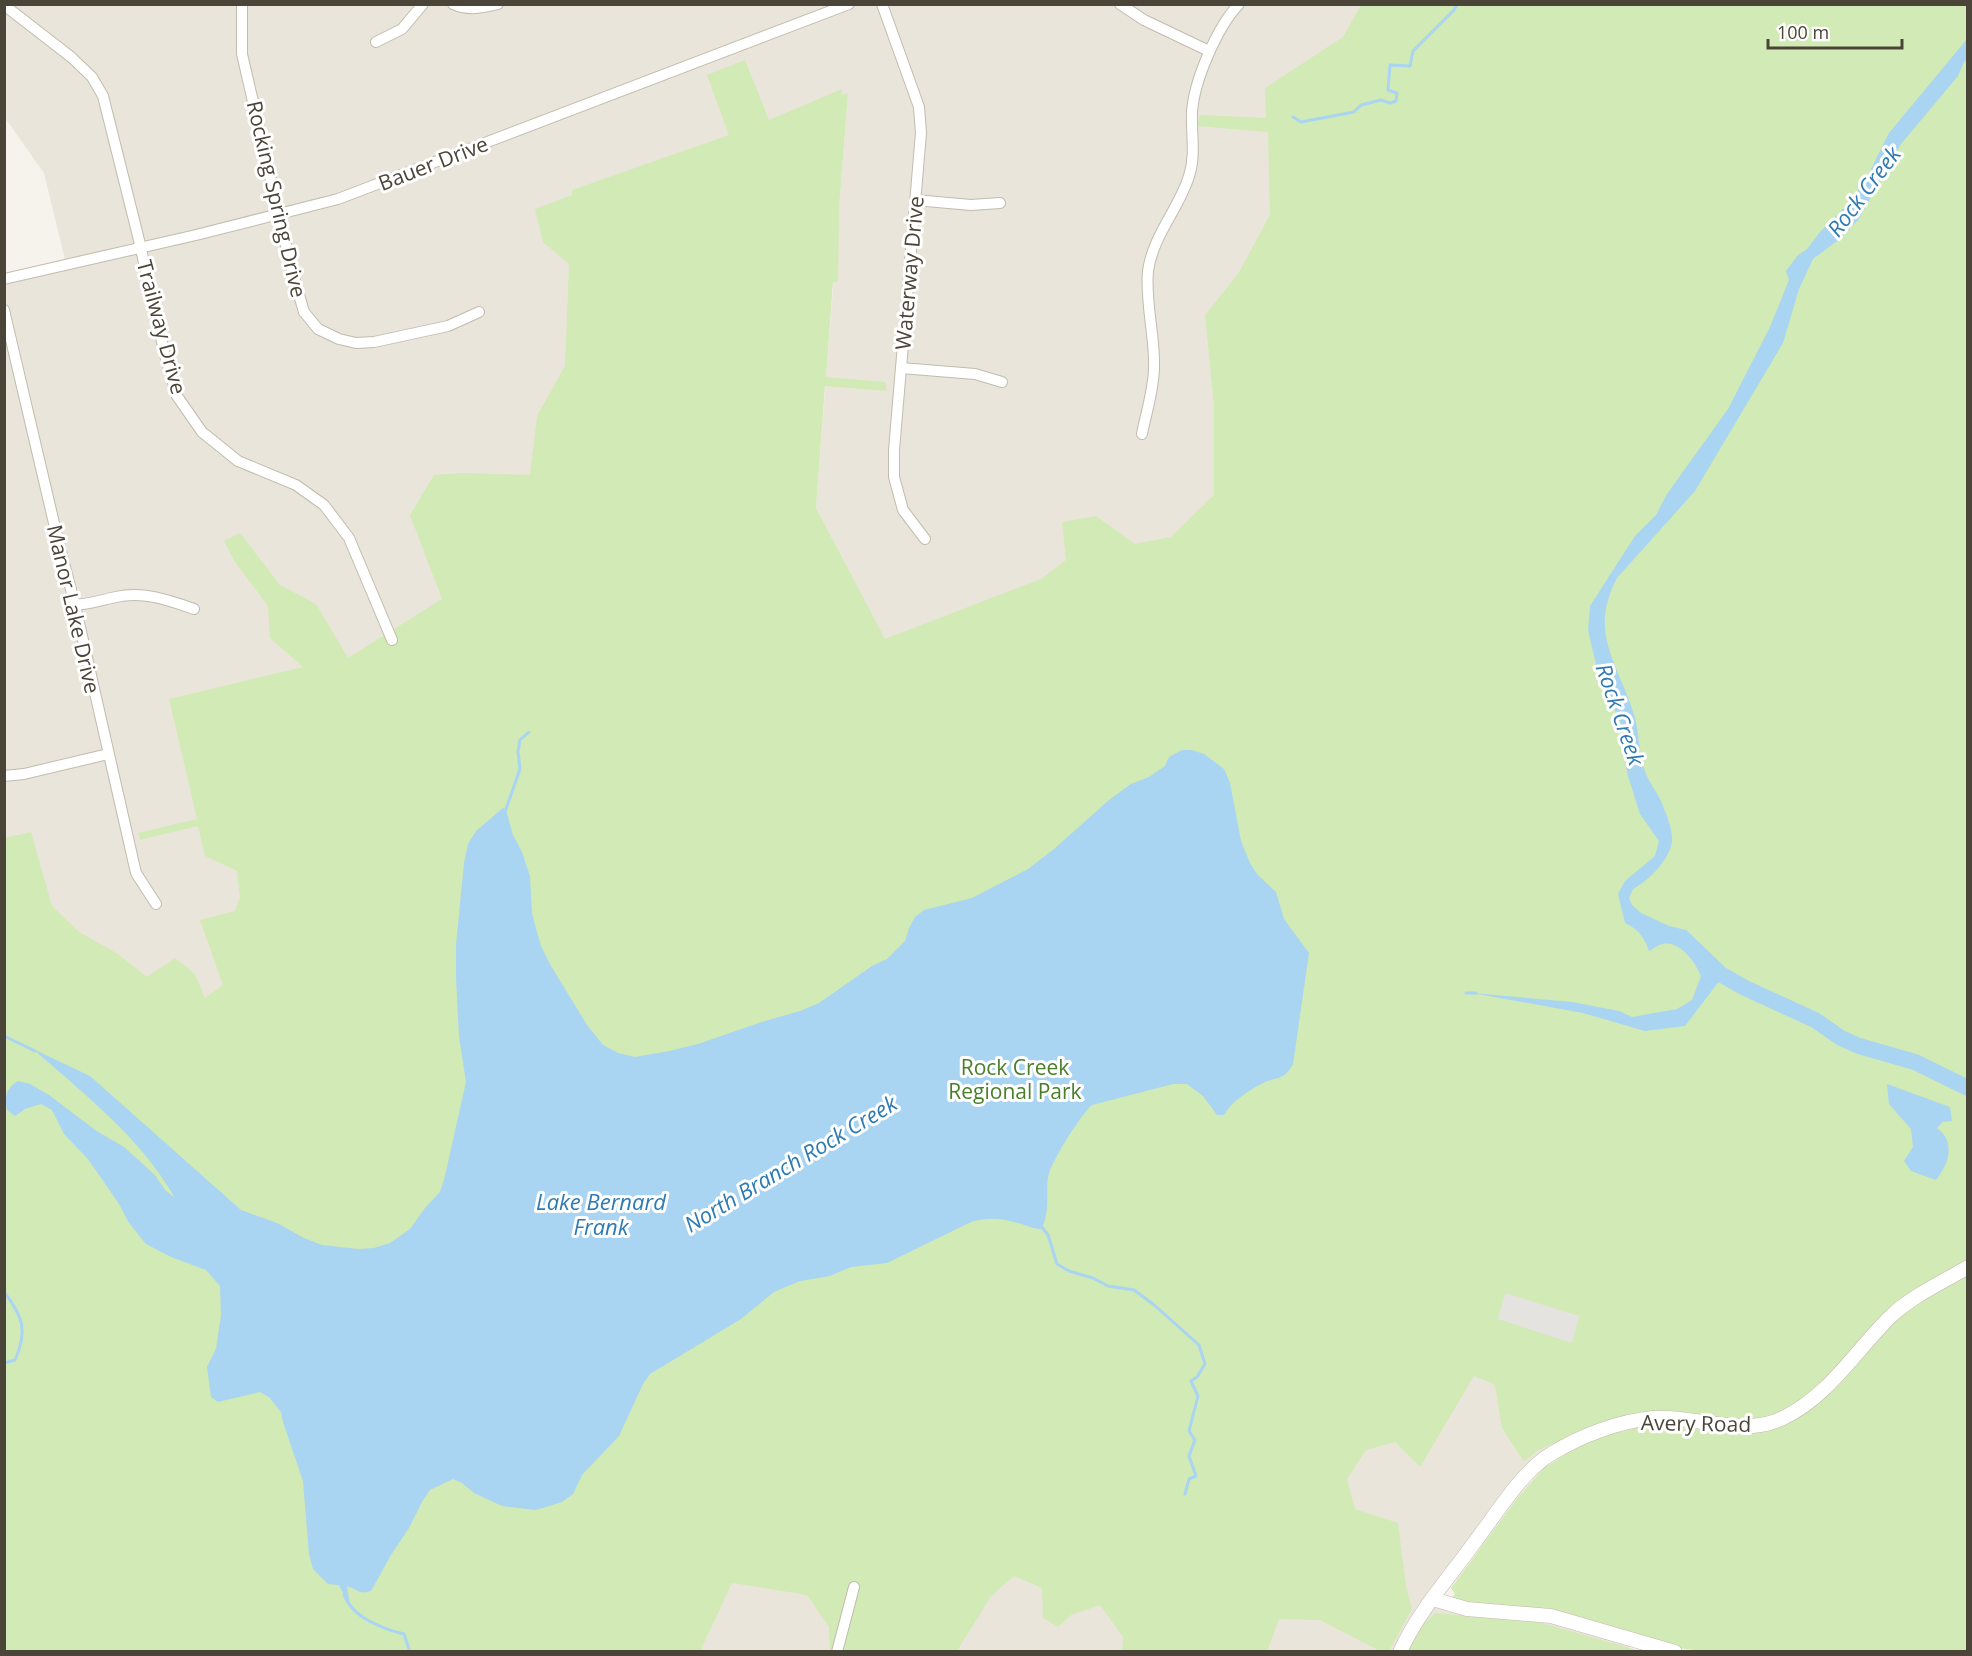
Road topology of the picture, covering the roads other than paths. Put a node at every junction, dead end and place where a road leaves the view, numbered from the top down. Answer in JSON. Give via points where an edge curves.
{"nodes":[{"id":1,"x":242,"y":4,"type":"edge"},
{"id":2,"x":423,"y":4,"type":"edge"},
{"id":3,"x":453,"y":4,"type":"edge"},
{"id":4,"x":498,"y":4,"type":"edge"},
{"id":5,"x":849,"y":4,"type":"edge"},
{"id":6,"x":882,"y":4,"type":"edge"},
{"id":7,"x":1120,"y":4,"type":"edge"},
{"id":8,"x":1239,"y":4,"type":"edge"},
{"id":9,"x":4,"y":5,"type":"edge"},
{"id":10,"x":376,"y":42,"type":"dead end"},
{"id":11,"x":1209,"y":51,"type":"junction"},
{"id":12,"x":915,"y":200,"type":"junction"},
{"id":13,"x":1000,"y":203,"type":"dead end"},
{"id":14,"x":279,"y":213,"type":"junction"},
{"id":15,"x":141,"y":247,"type":"junction"},
{"id":16,"x":4,"y":279,"type":"edge"},
{"id":17,"x":4,"y":310,"type":"edge"},
{"id":18,"x":479,"y":312,"type":"dead end"},
{"id":19,"x":901,"y":368,"type":"junction"},
{"id":20,"x":1002,"y":382,"type":"dead end"},
{"id":21,"x":1142,"y":434,"type":"dead end"},
{"id":22,"x":925,"y":539,"type":"dead end"},
{"id":23,"x":75,"y":605,"type":"junction"},
{"id":24,"x":194,"y":609,"type":"dead end"},
{"id":25,"x":392,"y":640,"type":"dead end"},
{"id":26,"x":108,"y":754,"type":"junction"},
{"id":27,"x":4,"y":776,"type":"edge"},
{"id":28,"x":156,"y":904,"type":"dead end"},
{"id":29,"x":1968,"y":1267,"type":"edge"},
{"id":30,"x":854,"y":1587,"type":"dead end"},
{"id":31,"x":1433,"y":1599,"type":"junction"},
{"id":32,"x":837,"y":1652,"type":"edge"},
{"id":33,"x":1400,"y":1652,"type":"edge"},
{"id":34,"x":1675,"y":1652,"type":"edge"}],
"edges":[{"from":1,"to":14,"type":"street","name":"Rocking Spring Drive","via":[[242,54]]},
{"from":2,"to":10,"type":"street","via":[[402,29]]},
{"from":3,"to":4,"type":"street","via":[[478,9]]},
{"from":5,"to":14,"type":"street","name":"Bauer Drive","via":[[338,199]]},
{"from":6,"to":12,"type":"street","name":"Waterway Drive","via":[[919,107],[921,133]]},
{"from":7,"to":11,"type":"street"},
{"from":8,"to":11,"type":"street"},
{"from":9,"to":15,"type":"street","name":"Trailway Drive","via":[[71,57],[92,77],[103,96]]},
{"from":11,"to":21,"type":"street","via":[[1192,111],[1190,174],[1161,231],[1149,269],[1154,369]]},
{"from":12,"to":13,"type":"street","via":[[970,205]]},
{"from":12,"to":19,"type":"street","name":"Waterway Drive"},
{"from":14,"to":15,"type":"street","name":"Bauer Drive"},
{"from":14,"to":18,"type":"street","name":"Rocking Spring Drive","via":[[304,312],[318,329],[356,343],[374,342],[448,326]]},
{"from":15,"to":16,"type":"street","name":"Bauer Drive"},
{"from":15,"to":25,"type":"street","name":"Trailway Drive","via":[[177,396],[202,432],[238,461],[296,485],[324,505],[339,522]]},
{"from":17,"to":23,"type":"street","name":"Manor Lake Drive"},
{"from":19,"to":20,"type":"street","via":[[975,374]]},
{"from":19,"to":22,"type":"street","name":"Waterway Drive","via":[[894,477],[903,510]]},
{"from":23,"to":24,"type":"street","via":[[135,594]]},
{"from":23,"to":26,"type":"street","name":"Manor Lake Drive"},
{"from":26,"to":27,"type":"street"},
{"from":26,"to":28,"type":"street","name":"Manor Lake Drive","via":[[136,873]]},
{"from":29,"to":31,"type":"street","name":"Avery Road","via":[[1899,1309],[1821,1391],[1783,1418],[1741,1426],[1654,1418],[1585,1437],[1550,1454],[1517,1486]]},
{"from":30,"to":32,"type":"street"},
{"from":31,"to":33,"type":"street","name":"Avery Road"},
{"from":31,"to":34,"type":"street","via":[[1467,1609],[1551,1616]]}]}
